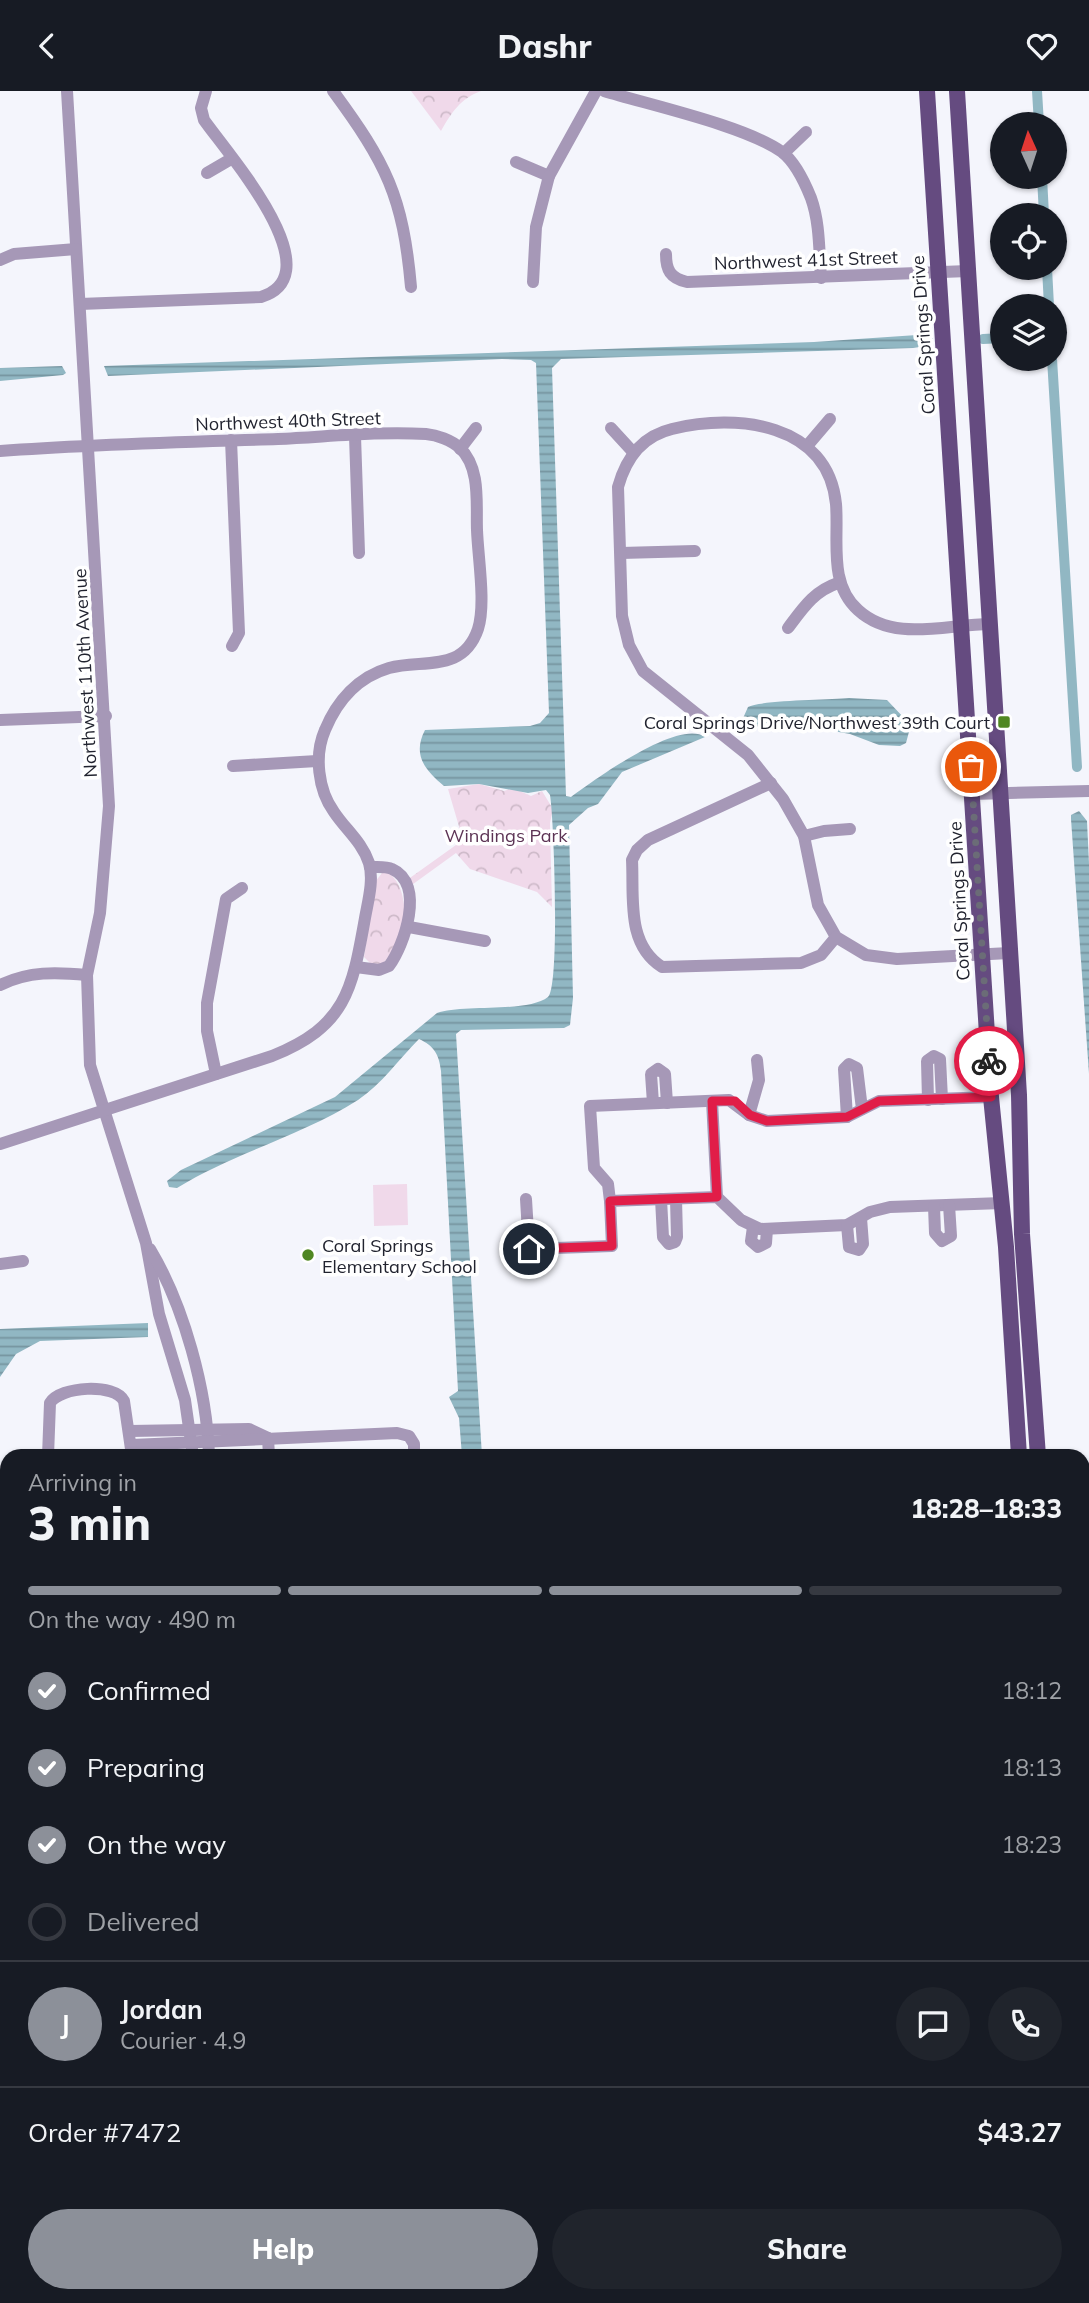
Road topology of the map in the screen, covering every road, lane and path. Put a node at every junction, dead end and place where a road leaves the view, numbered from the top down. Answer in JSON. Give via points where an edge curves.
{"nodes":[{"id":1,"x":66,"y":91,"type":"edge"},
{"id":2,"x":206,"y":91,"type":"edge"},
{"id":3,"x":333,"y":91,"type":"edge"},
{"id":4,"x":596,"y":91,"type":"edge"},
{"id":5,"x":604,"y":91,"type":"edge"},
{"id":6,"x":927,"y":91,"type":"edge"},
{"id":7,"x":957,"y":91,"type":"edge"},
{"id":8,"x":806,"y":132,"type":"dead end"},
{"id":9,"x":784,"y":153,"type":"junction"},
{"id":10,"x":231,"y":159,"type":"junction"},
{"id":11,"x":516,"y":162,"type":"dead end"},
{"id":12,"x":207,"y":173,"type":"dead end"},
{"id":13,"x":549,"y":176,"type":"junction"},
{"id":14,"x":76,"y":249,"type":"junction"},
{"id":15,"x":666,"y":254,"type":"dead end"},
{"id":16,"x":0,"y":260,"type":"edge"},
{"id":17,"x":968,"y":271,"type":"junction"},
{"id":18,"x":939,"y":272,"type":"junction"},
{"id":19,"x":821,"y":278,"type":"junction"},
{"id":20,"x":533,"y":282,"type":"dead end"},
{"id":21,"x":411,"y":287,"type":"dead end"},
{"id":22,"x":80,"y":304,"type":"junction"},
{"id":23,"x":830,"y":419,"type":"dead end"},
{"id":24,"x":476,"y":429,"type":"dead end"},
{"id":25,"x":611,"y":429,"type":"dead end"},
{"id":26,"x":355,"y":436,"type":"junction"},
{"id":27,"x":231,"y":440,"type":"junction"},
{"id":28,"x":88,"y":445,"type":"junction"},
{"id":29,"x":807,"y":446,"type":"junction"},
{"id":30,"x":460,"y":449,"type":"junction"},
{"id":31,"x":0,"y":451,"type":"edge"},
{"id":32,"x":633,"y":452,"type":"junction"},
{"id":33,"x":695,"y":551,"type":"dead end"},
{"id":34,"x":359,"y":553,"type":"dead end"},
{"id":35,"x":621,"y":554,"type":"junction"},
{"id":36,"x":838,"y":583,"type":"junction"},
{"id":37,"x":962,"y":624,"type":"junction"},
{"id":38,"x":990,"y":624,"type":"junction"},
{"id":39,"x":788,"y":628,"type":"dead end"},
{"id":40,"x":232,"y":646,"type":"dead end"},
{"id":41,"x":106,"y":716,"type":"junction"},
{"id":42,"x":0,"y":720,"type":"edge"},
{"id":43,"x":317,"y":761,"type":"junction"},
{"id":44,"x":233,"y":766,"type":"dead end"},
{"id":45,"x":771,"y":783,"type":"junction"},
{"id":46,"x":1089,"y":791,"type":"edge"},
{"id":47,"x":972,"y":794,"type":"junction"},
{"id":48,"x":999,"y":794,"type":"junction"},
{"id":49,"x":850,"y":829,"type":"dead end"},
{"id":50,"x":804,"y":836,"type":"junction"},
{"id":51,"x":370,"y":867,"type":"junction"},
{"id":52,"x":242,"y":888,"type":"dead end"},
{"id":53,"x":409,"y":927,"type":"junction"},
{"id":54,"x":836,"y":937,"type":"junction"},
{"id":55,"x":485,"y":941,"type":"dead end"},
{"id":56,"x":1009,"y":953,"type":"junction"},
{"id":57,"x":982,"y":955,"type":"junction"},
{"id":58,"x":356,"y":967,"type":"junction"},
{"id":59,"x":88,"y":975,"type":"junction"},
{"id":60,"x":0,"y":985,"type":"edge"},
{"id":61,"x":757,"y":1061,"type":"dead end"},
{"id":62,"x":216,"y":1074,"type":"junction"},
{"id":63,"x":991,"y":1097,"type":"junction"},
{"id":64,"x":942,"y":1099,"type":"junction"},
{"id":65,"x":928,"y":1100,"type":"junction"},
{"id":66,"x":712,"y":1101,"type":"junction"},
{"id":67,"x":667,"y":1103,"type":"junction"},
{"id":68,"x":653,"y":1104,"type":"junction"},
{"id":69,"x":862,"y":1109,"type":"junction"},
{"id":70,"x":103,"y":1111,"type":"junction"},
{"id":71,"x":750,"y":1115,"type":"junction"},
{"id":72,"x":847,"y":1117,"type":"junction"},
{"id":73,"x":0,"y":1144,"type":"edge"},
{"id":74,"x":717,"y":1197,"type":"junction"},
{"id":75,"x":526,"y":1199,"type":"dead end"},
{"id":76,"x":661,"y":1199,"type":"junction"},
{"id":77,"x":676,"y":1199,"type":"junction"},
{"id":78,"x":610,"y":1201,"type":"junction"},
{"id":79,"x":1002,"y":1203,"type":"junction"},
{"id":80,"x":949,"y":1205,"type":"junction"},
{"id":81,"x":934,"y":1206,"type":"junction"},
{"id":82,"x":860,"y":1218,"type":"junction"},
{"id":83,"x":847,"y":1224,"type":"junction"},
{"id":84,"x":146,"y":1243,"type":"junction"},
{"id":85,"x":23,"y":1261,"type":"dead end"},
{"id":86,"x":0,"y":1264,"type":"edge"},
{"id":87,"x":191,"y":1428,"type":"junction"},
{"id":88,"x":208,"y":1430,"type":"junction"},
{"id":89,"x":130,"y":1431,"type":"junction"},
{"id":90,"x":268,"y":1438,"type":"junction"},
{"id":91,"x":48,"y":1449,"type":"edge"},
{"id":92,"x":132,"y":1449,"type":"edge"},
{"id":93,"x":192,"y":1449,"type":"edge"},
{"id":94,"x":209,"y":1449,"type":"edge"},
{"id":95,"x":214,"y":1449,"type":"edge"},
{"id":96,"x":269,"y":1449,"type":"edge"},
{"id":97,"x":414,"y":1449,"type":"edge"},
{"id":98,"x":1019,"y":1449,"type":"edge"},
{"id":99,"x":1037,"y":1449,"type":"edge"}],
"edges":[{"from":1,"to":14,"type":"street","name":"Northwest 110th Avenue"},
{"from":2,"to":10,"type":"street","via":[[201,107],[204,120]]},
{"from":3,"to":21,"type":"street","via":[[374,146],[392,184],[408,247]]},
{"from":4,"to":13,"type":"street"},
{"from":5,"to":9,"type":"street","via":[[753,137]]},
{"from":6,"to":18,"type":"main road","name":"Coral Springs Drive"},
{"from":7,"to":17,"type":"main road"},
{"from":8,"to":9,"type":"street"},
{"from":9,"to":19,"type":"street","via":[[811,198]]},
{"from":10,"to":12,"type":"street"},
{"from":10,"to":22,"type":"street","via":[[281,235],[288,261],[286,281],[275,293]]},
{"from":11,"to":13,"type":"street"},
{"from":13,"to":20,"type":"street","via":[[536,226]]},
{"from":14,"to":16,"type":"street","via":[[14,254]]},
{"from":14,"to":22,"type":"street","name":"Northwest 110th Avenue"},
{"from":15,"to":19,"type":"street","name":"Northwest 41st Street","via":[[666,269],[675,280],[687,282]]},
{"from":17,"to":18,"type":"street","name":"Northwest 41st Street"},
{"from":17,"to":38,"type":"main road"},
{"from":18,"to":19,"type":"street","name":"Northwest 41st Street"},
{"from":18,"to":37,"type":"main road","name":"Coral Springs Drive"},
{"from":22,"to":28,"type":"street","name":"Northwest 110th Avenue"},
{"from":23,"to":29,"type":"street"},
{"from":24,"to":30,"type":"street"},
{"from":25,"to":32,"type":"street"},
{"from":26,"to":27,"type":"street","name":"Northwest 40th Street"},
{"from":26,"to":30,"type":"street","name":"Northwest 40th Street","via":[[429,434]]},
{"from":26,"to":34,"type":"street"},
{"from":27,"to":28,"type":"street","name":"Northwest 40th Street"},
{"from":27,"to":40,"type":"street","via":[[239,633]]},
{"from":28,"to":31,"type":"street","name":"Northwest 40th Street"},
{"from":28,"to":41,"type":"street","name":"Northwest 110th Avenue"},
{"from":29,"to":32,"type":"street","via":[[771,426],[748,423],[682,426],[662,432]]},
{"from":29,"to":36,"type":"street","via":[[831,480]]},
{"from":30,"to":43,"type":"street","via":[[475,477],[478,629],[457,657],[442,664],[391,668],[352,688],[335,708]]},
{"from":32,"to":35,"type":"street","via":[[618,488]]},
{"from":33,"to":35,"type":"street"},
{"from":35,"to":45,"type":"street","via":[[622,616],[629,645],[643,671],[748,755]]},
{"from":36,"to":37,"type":"street","via":[[856,608],[894,629]]},
{"from":36,"to":39,"type":"street","via":[[811,598]]},
{"from":37,"to":38,"type":"street"},
{"from":37,"to":47,"type":"main road","name":"Coral Springs Drive"},
{"from":38,"to":48,"type":"main road"},
{"from":41,"to":42,"type":"street"},
{"from":41,"to":59,"type":"street","name":"Northwest 110th Avenue","via":[[107,856]]},
{"from":43,"to":44,"type":"street"},
{"from":43,"to":51,"type":"street","via":[[332,810],[362,846]]},
{"from":45,"to":50,"type":"street"},
{"from":45,"to":54,"type":"street","via":[[648,840],[637,850],[632,860],[636,937],[650,960],[662,967],[801,963],[821,955]]},
{"from":46,"to":48,"type":"street"},
{"from":47,"to":48,"type":"street"},
{"from":47,"to":57,"type":"main road","name":"Coral Springs Drive"},
{"from":48,"to":56,"type":"main road"},
{"from":49,"to":50,"type":"street"},
{"from":50,"to":54,"type":"street","via":[[818,905]]},
{"from":51,"to":53,"type":"street","via":[[390,868],[399,874],[407,892]]},
{"from":51,"to":58,"type":"street"},
{"from":52,"to":62,"type":"street","via":[[226,899],[206,1003]]},
{"from":53,"to":55,"type":"street"},
{"from":53,"to":58,"type":"street","via":[[389,966],[379,970]]},
{"from":54,"to":57,"type":"street","via":[[866,955],[897,959]]},
{"from":56,"to":57,"type":"street"},
{"from":56,"to":99,"type":"main road"},
{"from":57,"to":63,"type":"main road","name":"Coral Springs Drive"},
{"from":58,"to":62,"type":"street","via":[[346,999],[304,1043]]},
{"from":59,"to":60,"type":"street","via":[[47,971]]},
{"from":59,"to":70,"type":"street","name":"Northwest 110th Avenue","via":[[90,1065]]},
{"from":61,"to":71,"type":"street","via":[[759,1080]]},
{"from":62,"to":70,"type":"street"},
{"from":63,"to":64,"type":"street"},
{"from":63,"to":79,"type":"main road","name":"Coral Springs Drive"},
{"from":64,"to":65,"type":"street"},
{"from":64,"to":65,"type":"street","via":[[940,1059],[934,1056],[927,1061]]},
{"from":65,"to":69,"type":"street","via":[[879,1101]]},
{"from":66,"to":67,"type":"street"},
{"from":66,"to":71,"type":"street","via":[[735,1101]]},
{"from":66,"to":74,"type":"street"},
{"from":67,"to":68,"type":"street"},
{"from":67,"to":68,"type":"street","via":[[665,1075],[658,1069],[651,1074]]},
{"from":68,"to":78,"type":"street","via":[[590,1106],[594,1167],[608,1184]]},
{"from":69,"to":72,"type":"street"},
{"from":69,"to":72,"type":"street","via":[[858,1068],[849,1064],[844,1072]]},
{"from":70,"to":73,"type":"street"},
{"from":70,"to":84,"type":"street","name":"Northwest 110th Avenue"},
{"from":71,"to":72,"type":"street","via":[[767,1121]]},
{"from":74,"to":77,"type":"street"},
{"from":74,"to":83,"type":"street","via":[[753,1227]]},
{"from":75,"to":78,"type":"street","via":[[529,1249],[612,1246]]},
{"from":76,"to":77,"type":"street"},
{"from":76,"to":77,"type":"street","via":[[663,1237],[669,1244],[677,1237]]},
{"from":76,"to":78,"type":"street"},
{"from":79,"to":80,"type":"street"},
{"from":79,"to":98,"type":"main road","name":"Coral Springs Drive"},
{"from":80,"to":81,"type":"street"},
{"from":80,"to":81,"type":"street","via":[[951,1236],[942,1241],[935,1233]]},
{"from":81,"to":82,"type":"street","via":[[890,1207]]},
{"from":82,"to":83,"type":"street"},
{"from":82,"to":83,"type":"street","via":[[863,1244],[859,1250],[849,1247]]},
{"from":84,"to":87,"type":"street","name":"Northwest 110th Avenue","via":[[159,1314]]},
{"from":84,"to":88,"type":"street","name":"Northwest 110th Avenue","via":[[166,1283],[194,1362]]},
{"from":85,"to":86,"type":"street"},
{"from":87,"to":88,"type":"street"},
{"from":87,"to":89,"type":"street"},
{"from":87,"to":93,"type":"street","name":"Northwest 110th Avenue"},
{"from":88,"to":90,"type":"street","via":[[248,1429]]},
{"from":88,"to":94,"type":"street","name":"Northwest 110th Avenue"},
{"from":89,"to":91,"type":"street","via":[[120,1393],[111,1389],[62,1392],[50,1403]]},
{"from":89,"to":92,"type":"street"},
{"from":90,"to":95,"type":"street"},
{"from":90,"to":96,"type":"street"},
{"from":90,"to":97,"type":"street","via":[[397,1433],[409,1436]]}]}
